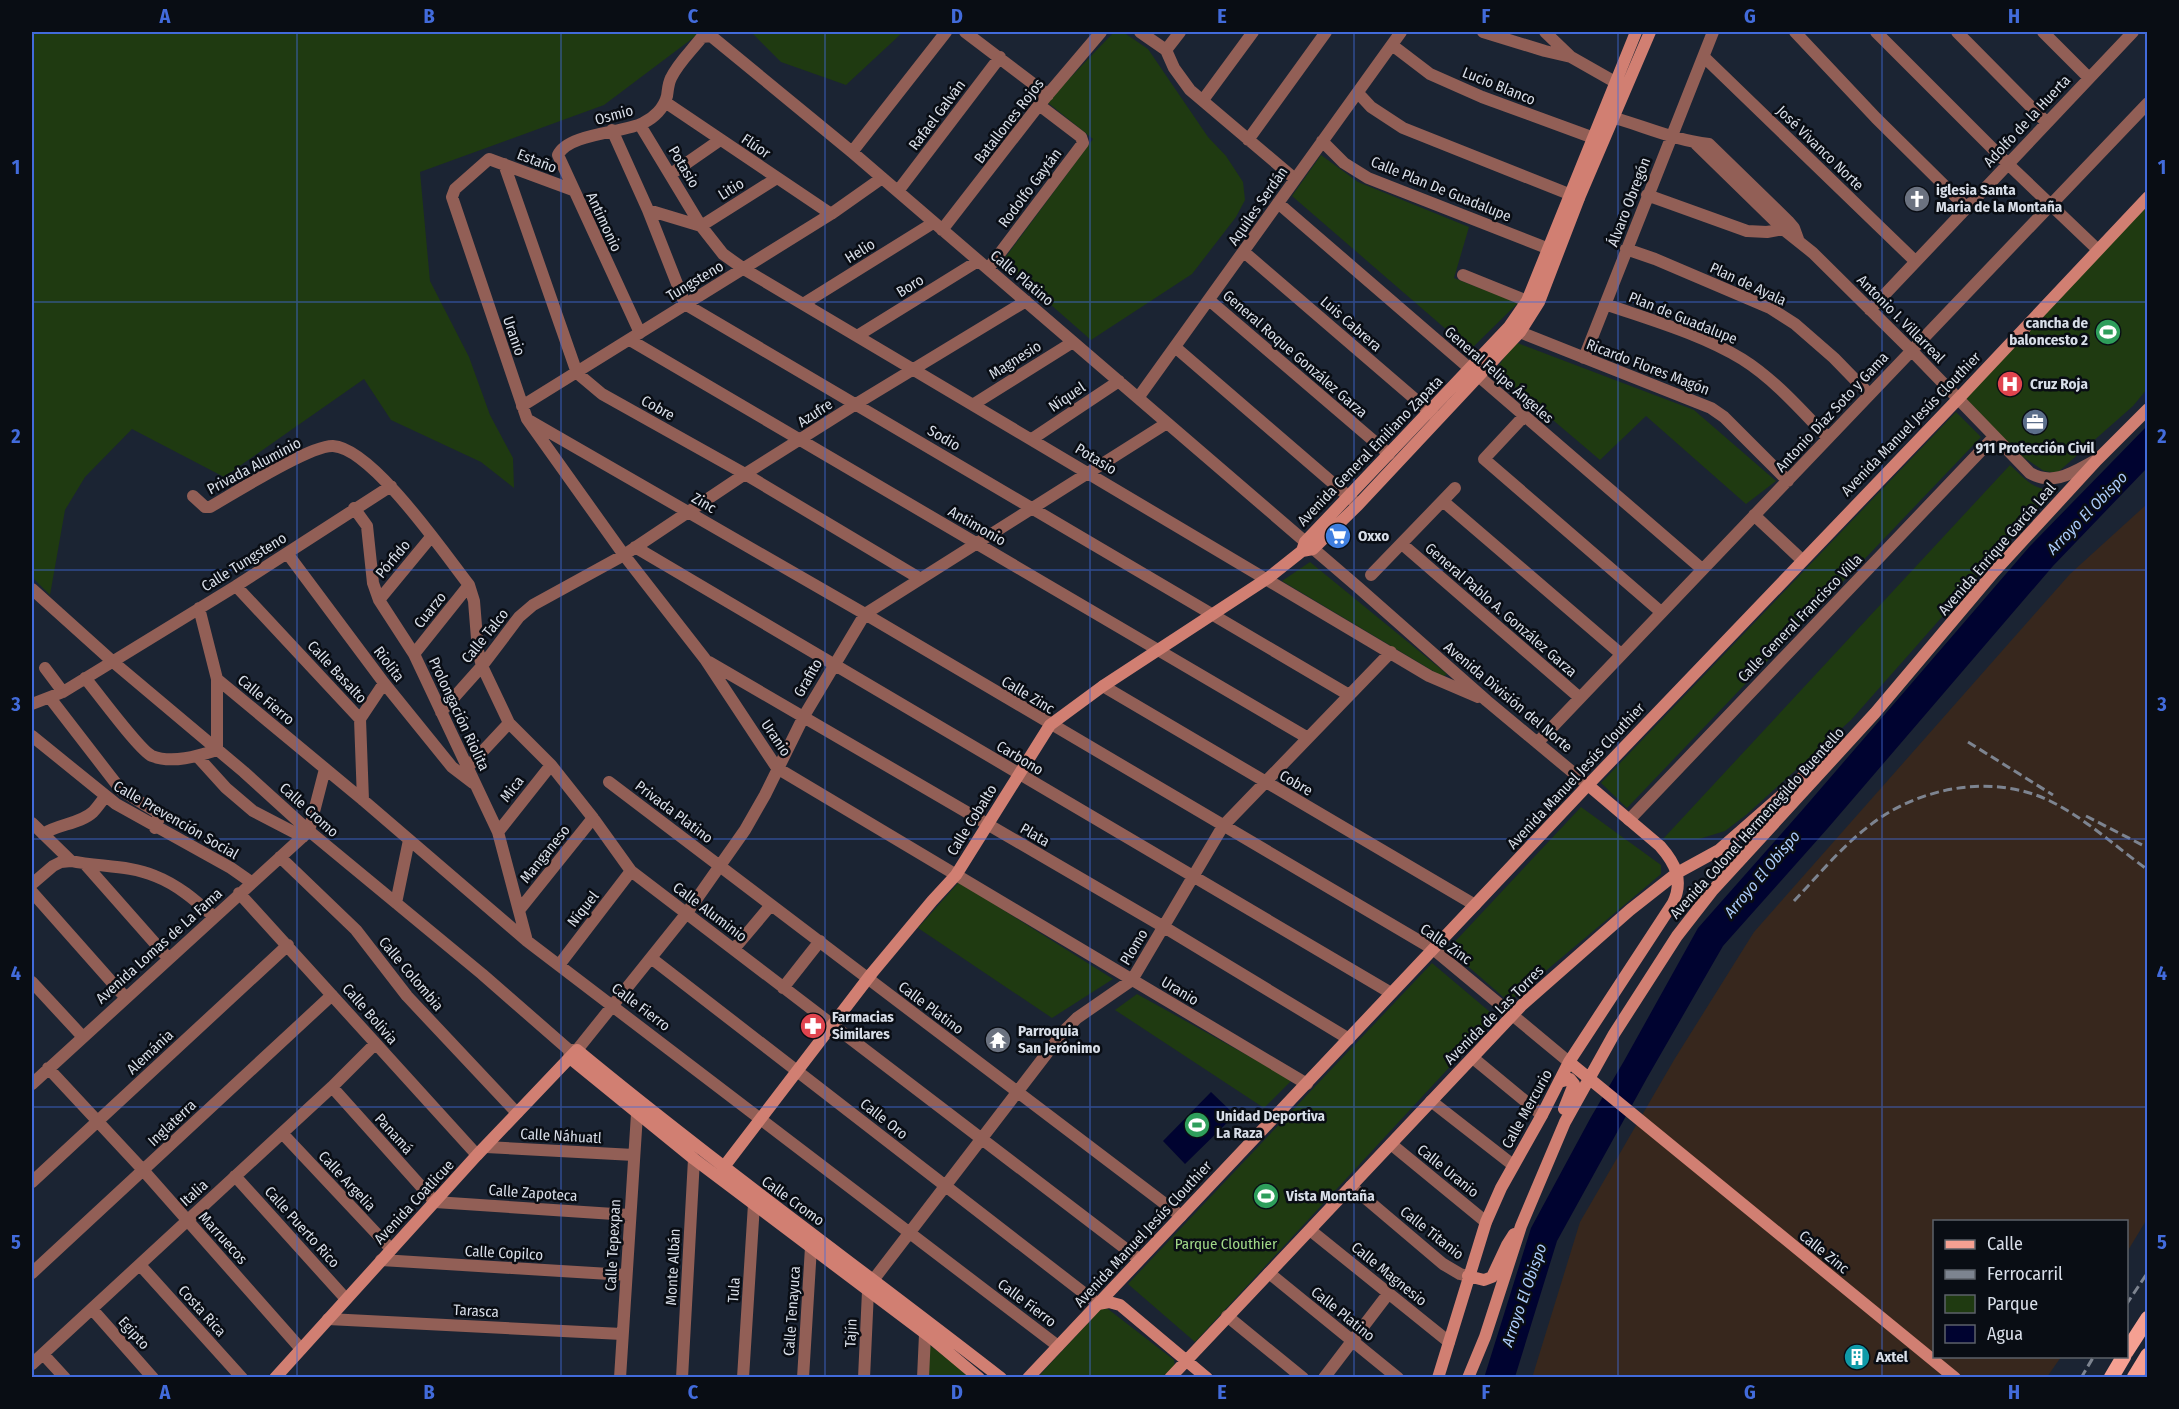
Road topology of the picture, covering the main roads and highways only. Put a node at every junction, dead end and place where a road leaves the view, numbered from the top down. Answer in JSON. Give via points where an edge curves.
{"nodes":[{"id":1,"x":2148,"y":1318,"type":"edge"},
{"id":2,"x":2128,"y":1350,"type":"edge"},
{"id":3,"x":2148,"y":1355,"type":"edge"},
{"id":4,"x":2123,"y":1358,"type":"edge"},
{"id":5,"x":2110,"y":1377,"type":"edge"},
{"id":6,"x":2134,"y":1377,"type":"edge"}],
"edges":[{"from":1,"to":2,"type":"main road"},
{"from":3,"to":6,"type":"main road"},
{"from":4,"to":5,"type":"main road"}]}
